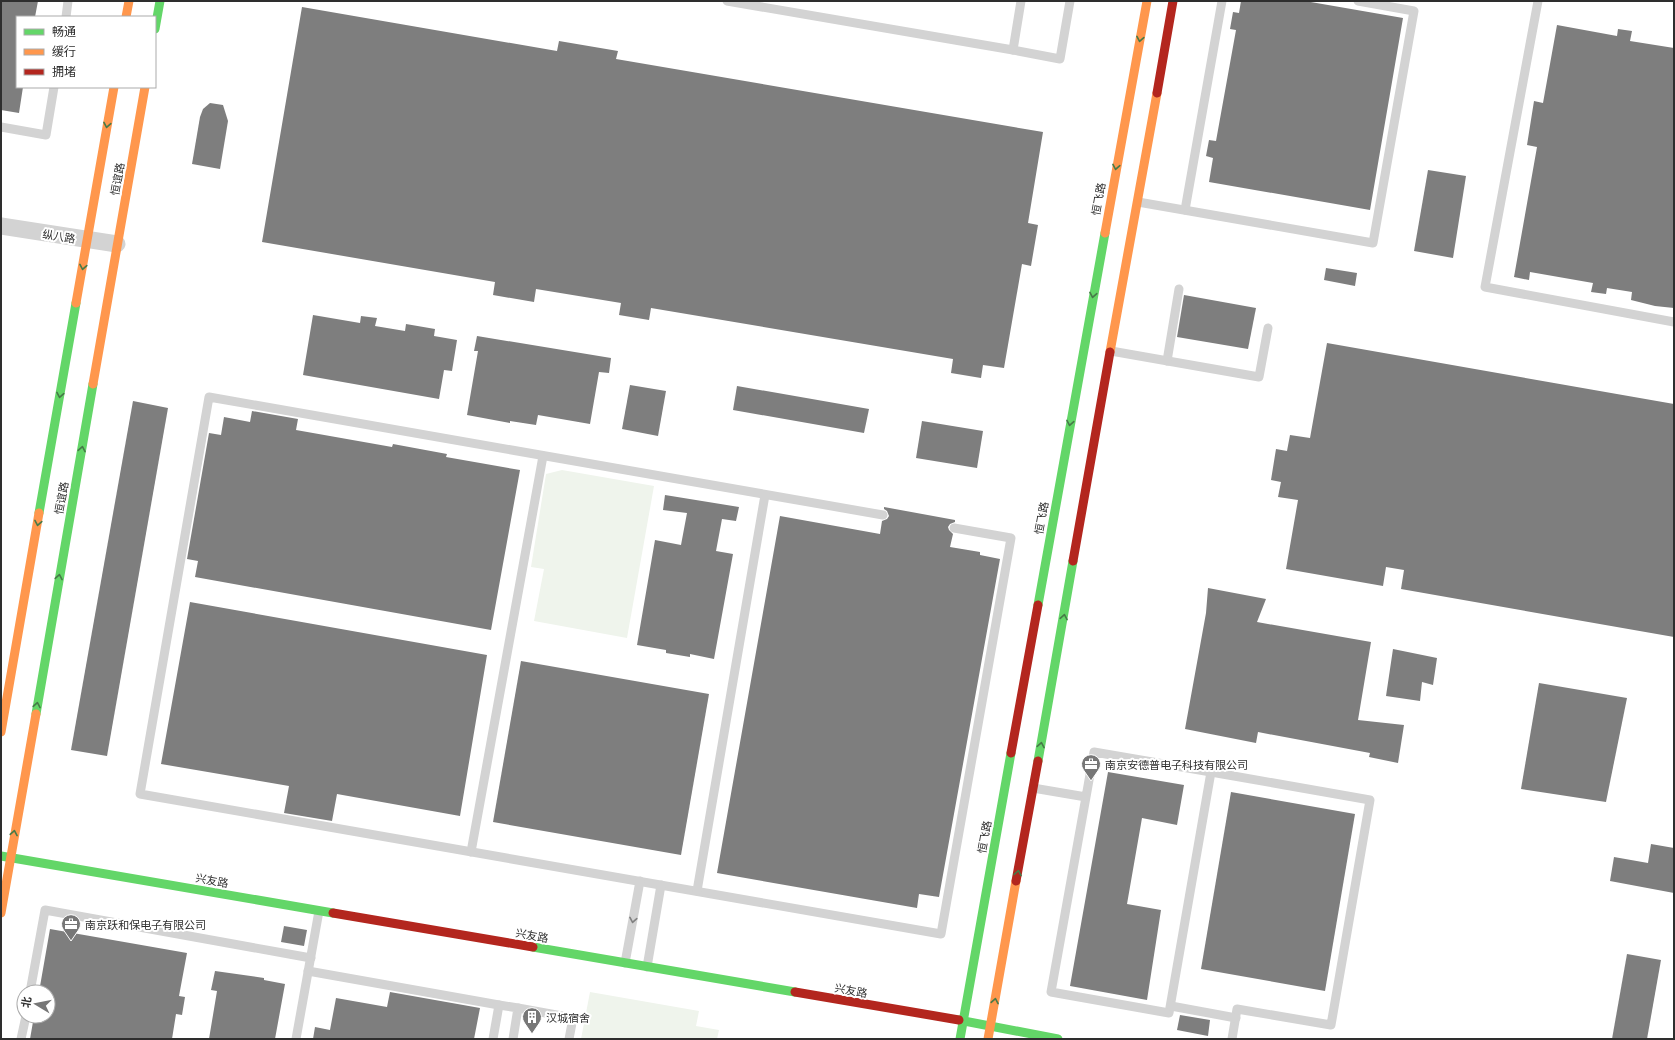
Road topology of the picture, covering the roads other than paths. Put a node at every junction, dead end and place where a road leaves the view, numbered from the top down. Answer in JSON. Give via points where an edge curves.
{"nodes":[{"id":1,"x":68,"y":1,"type":"edge"},
{"id":2,"x":129,"y":1,"type":"edge"},
{"id":3,"x":160,"y":1,"type":"edge"},
{"id":4,"x":727,"y":1,"type":"edge"},
{"id":5,"x":1021,"y":1,"type":"edge"},
{"id":6,"x":1070,"y":1,"type":"edge"},
{"id":7,"x":1146,"y":1,"type":"edge"},
{"id":8,"x":1173,"y":1,"type":"edge"},
{"id":9,"x":1222,"y":1,"type":"edge"},
{"id":10,"x":1358,"y":1,"type":"edge"},
{"id":11,"x":1538,"y":1,"type":"edge"},
{"id":12,"x":66,"y":16,"type":"edge"},
{"id":13,"x":126,"y":16,"type":"edge"},
{"id":14,"x":156,"y":23,"type":"edge"},
{"id":15,"x":1013,"y":50,"type":"junction"},
{"id":16,"x":54,"y":88,"type":"edge"},
{"id":17,"x":114,"y":88,"type":"edge"},
{"id":18,"x":145,"y":88,"type":"edge"},
{"id":19,"x":1,"y":127,"type":"edge"},
{"id":20,"x":1136,"y":202,"type":"junction"},
{"id":21,"x":1185,"y":210,"type":"junction"},
{"id":22,"x":1,"y":226,"type":"edge"},
{"id":23,"x":87,"y":240,"type":"junction"},
{"id":24,"x":117,"y":244,"type":"junction"},
{"id":25,"x":1180,"y":289,"type":"dead end"},
{"id":26,"x":1674,"y":322,"type":"edge"},
{"id":27,"x":1268,"y":328,"type":"dead end"},
{"id":28,"x":1111,"y":351,"type":"junction"},
{"id":29,"x":1167,"y":361,"type":"junction"},
{"id":30,"x":543,"y":456,"type":"junction"},
{"id":31,"x":765,"y":495,"type":"junction"},
{"id":32,"x":883,"y":515,"type":"dead end"},
{"id":33,"x":954,"y":528,"type":"dead end"},
{"id":34,"x":1,"y":732,"type":"edge"},
{"id":35,"x":1211,"y":772,"type":"junction"},
{"id":36,"x":1033,"y":788,"type":"junction"},
{"id":37,"x":1086,"y":797,"type":"junction"},
{"id":38,"x":471,"y":852,"type":"junction"},
{"id":39,"x":6,"y":857,"type":"edge"},
{"id":40,"x":640,"y":881,"type":"junction"},
{"id":41,"x":661,"y":885,"type":"junction"},
{"id":42,"x":697,"y":891,"type":"junction"},
{"id":43,"x":319,"y":910,"type":"junction"},
{"id":44,"x":1,"y":913,"type":"edge"},
{"id":45,"x":311,"y":958,"type":"junction"},
{"id":46,"x":625,"y":963,"type":"junction"},
{"id":47,"x":647,"y":967,"type":"junction"},
{"id":48,"x":308,"y":971,"type":"junction"},
{"id":49,"x":31,"y":984,"type":"edge"},
{"id":50,"x":499,"y":1005,"type":"junction"},
{"id":51,"x":1171,"y":1006,"type":"junction"},
{"id":52,"x":518,"y":1008,"type":"junction"},
{"id":53,"x":1236,"y":1018,"type":"junction"},
{"id":54,"x":963,"y":1021,"type":"junction"},
{"id":55,"x":25,"y":1024,"type":"edge"},
{"id":56,"x":991,"y":1027,"type":"junction"},
{"id":57,"x":22,"y":1039,"type":"edge"},
{"id":58,"x":296,"y":1039,"type":"edge"},
{"id":59,"x":493,"y":1039,"type":"edge"},
{"id":60,"x":513,"y":1039,"type":"edge"},
{"id":61,"x":569,"y":1039,"type":"edge"},
{"id":62,"x":960,"y":1039,"type":"edge"},
{"id":63,"x":988,"y":1039,"type":"edge"},
{"id":64,"x":1058,"y":1039,"type":"edge"},
{"id":65,"x":1232,"y":1039,"type":"edge"}],
"edges":[{"from":1,"to":12,"type":"lane"},
{"from":2,"to":13,"type":"main road"},
{"from":3,"to":14,"type":"main road"},
{"from":4,"to":15,"type":"lane"},
{"from":5,"to":15,"type":"lane"},
{"from":6,"to":15,"type":"lane","via":[[1060,58]]},
{"from":7,"to":54,"type":"main road","name":"恒飞路","one_way":true},
{"from":8,"to":20,"type":"main road"},
{"from":9,"to":21,"type":"lane"},
{"from":10,"to":21,"type":"lane","via":[[1414,11],[1373,243]]},
{"from":11,"to":26,"type":"lane","via":[[1485,287]]},
{"from":16,"to":19,"type":"lane","via":[[46,135]]},
{"from":17,"to":23,"type":"main road","name":"恒谊路","one_way":true},
{"from":18,"to":24,"type":"main road","name":"恒谊路"},
{"from":20,"to":21,"type":"lane"},
{"from":20,"to":28,"type":"main road"},
{"from":22,"to":23,"type":"street","name":"纵八路"},
{"from":23,"to":24,"type":"street","name":"纵八路"},
{"from":23,"to":34,"type":"main road","name":"恒谊路","one_way":true},
{"from":39,"to":24,"type":"main road","name":"恒谊路","one_way":true},
{"from":25,"to":29,"type":"lane"},
{"from":27,"to":29,"type":"lane","via":[[1259,377]]},
{"from":28,"to":29,"type":"lane"},
{"from":36,"to":28,"type":"main road","one_way":true},
{"from":30,"to":31,"type":"lane"},
{"from":30,"to":38,"type":"lane"},
{"from":30,"to":38,"type":"lane","via":[[209,397],[140,794]]},
{"from":31,"to":32,"type":"lane"},
{"from":31,"to":42,"type":"lane"},
{"from":33,"to":42,"type":"lane","via":[[1011,538],[941,934]]},
{"from":35,"to":37,"type":"lane","via":[[1094,752]]},
{"from":35,"to":51,"type":"lane"},
{"from":35,"to":53,"type":"lane","via":[[1370,800],[1331,1025],[1237,1009]]},
{"from":36,"to":37,"type":"lane"},
{"from":56,"to":36,"type":"main road","one_way":true},
{"from":37,"to":51,"type":"lane","via":[[1051,992],[1169,1013]]},
{"from":38,"to":40,"type":"lane"},
{"from":39,"to":43,"type":"main road","name":"兴友路"},
{"from":39,"to":44,"type":"main road","name":"恒谊路"},
{"from":40,"to":41,"type":"lane"},
{"from":40,"to":46,"type":"lane","one_way":true},
{"from":41,"to":42,"type":"lane"},
{"from":41,"to":47,"type":"lane"},
{"from":43,"to":45,"type":"lane"},
{"from":43,"to":46,"type":"main road","name":"兴友路"},
{"from":45,"to":48,"type":"lane"},
{"from":45,"to":49,"type":"lane","via":[[45,910]]},
{"from":46,"to":47,"type":"main road","name":"兴友路"},
{"from":47,"to":54,"type":"main road","name":"兴友路"},
{"from":48,"to":50,"type":"lane"},
{"from":48,"to":58,"type":"lane"},
{"from":50,"to":52,"type":"lane"},
{"from":50,"to":59,"type":"lane"},
{"from":51,"to":53,"type":"lane"},
{"from":52,"to":60,"type":"lane"},
{"from":52,"to":61,"type":"lane","via":[[573,1018]]},
{"from":53,"to":65,"type":"lane"},
{"from":54,"to":56,"type":"main road","name":"兴友路"},
{"from":54,"to":62,"type":"main road","name":"恒飞路"},
{"from":55,"to":57,"type":"lane"},
{"from":56,"to":63,"type":"main road"},
{"from":56,"to":64,"type":"main road","name":"兴友路"}]}
